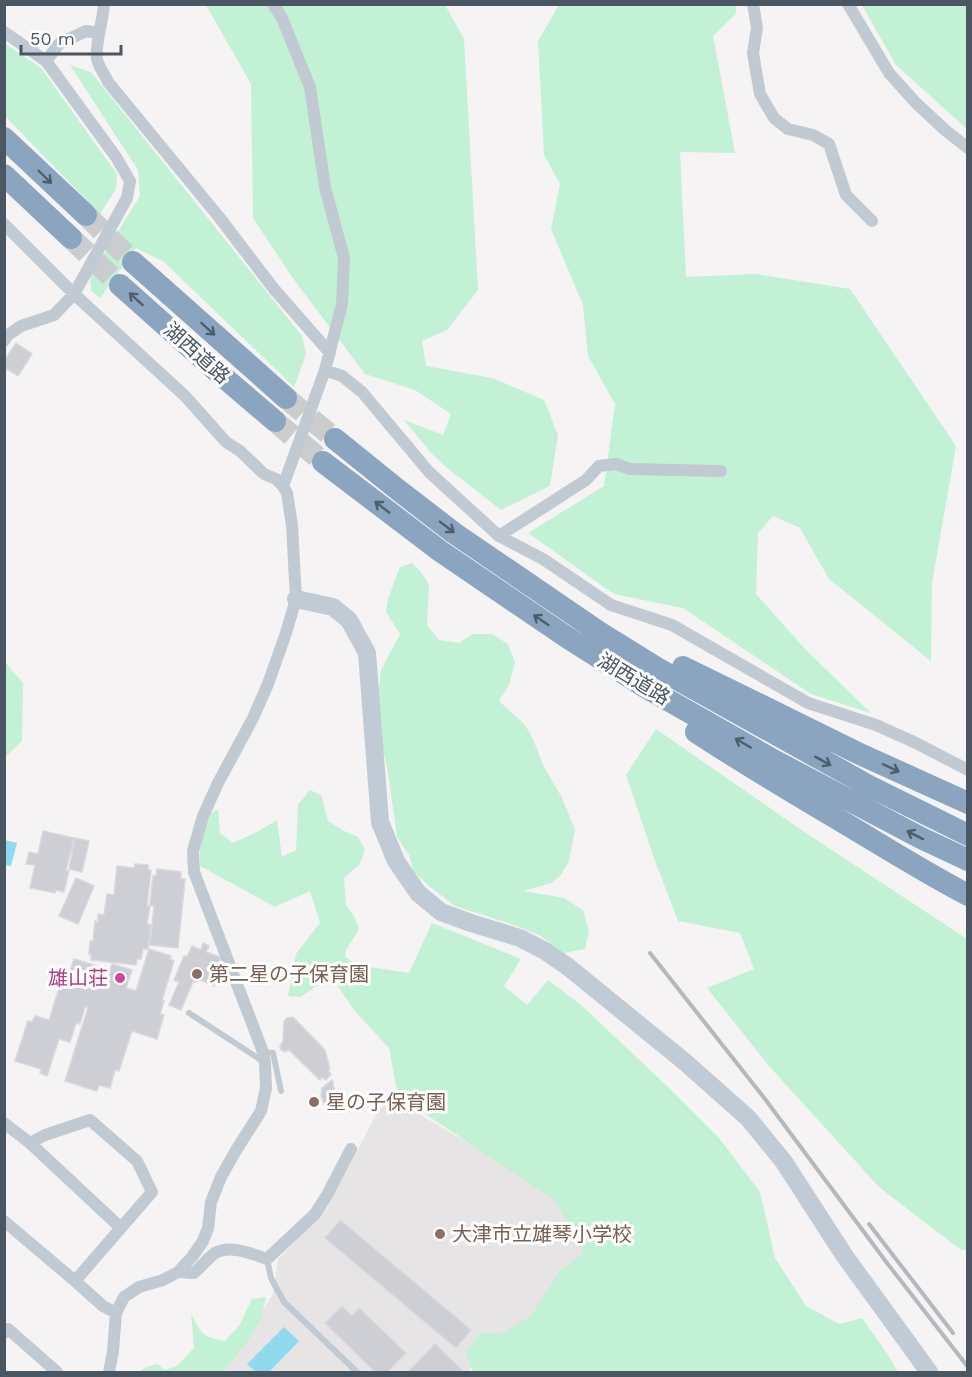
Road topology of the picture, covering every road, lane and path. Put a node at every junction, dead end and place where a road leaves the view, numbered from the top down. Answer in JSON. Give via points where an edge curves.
{"nodes":[{"id":1,"x":113,"y":4,"type":"edge"},
{"id":2,"x":273,"y":4,"type":"edge"},
{"id":3,"x":753,"y":4,"type":"edge"},
{"id":4,"x":848,"y":4,"type":"edge"},
{"id":5,"x":104,"y":10,"type":"edge"},
{"id":6,"x":4,"y":32,"type":"edge"},
{"id":7,"x":99,"y":33,"type":"junction"},
{"id":8,"x":46,"y":61,"type":"junction"},
{"id":9,"x":4,"y":138,"type":"edge"},
{"id":10,"x":968,"y":148,"type":"edge"},
{"id":11,"x":4,"y":176,"type":"edge"},
{"id":12,"x":86,"y":215,"type":"tunnel mouth"},
{"id":13,"x":872,"y":221,"type":"dead end"},
{"id":14,"x":4,"y":224,"type":"edge"},
{"id":15,"x":71,"y":238,"type":"tunnel mouth"},
{"id":16,"x":133,"y":262,"type":"tunnel mouth"},
{"id":17,"x":120,"y":285,"type":"tunnel mouth"},
{"id":18,"x":74,"y":294,"type":"junction"},
{"id":19,"x":4,"y":341,"type":"edge"},
{"id":20,"x":330,"y":353,"type":"junction"},
{"id":21,"x":325,"y":370,"type":"junction"},
{"id":22,"x":286,"y":398,"type":"tunnel mouth"},
{"id":23,"x":275,"y":421,"type":"tunnel mouth"},
{"id":24,"x":335,"y":439,"type":"tunnel mouth"},
{"id":25,"x":323,"y":462,"type":"tunnel mouth"},
{"id":26,"x":721,"y":471,"type":"dead end"},
{"id":27,"x":283,"y":486,"type":"junction"},
{"id":28,"x":499,"y":536,"type":"junction"},
{"id":29,"x":538,"y":591,"type":"junction"},
{"id":30,"x":296,"y":599,"type":"junction"},
{"id":31,"x":565,"y":636,"type":"junction"},
{"id":32,"x":968,"y":770,"type":"edge"},
{"id":33,"x":968,"y":803,"type":"edge"},
{"id":34,"x":968,"y":835,"type":"edge"},
{"id":35,"x":968,"y":860,"type":"edge"},
{"id":36,"x":968,"y":895,"type":"edge"},
{"id":37,"x":189,"y":1013,"type":"dead end"},
{"id":38,"x":264,"y":1057,"type":"junction"},
{"id":39,"x":280,"y":1091,"type":"dead end"},
{"id":40,"x":4,"y":1123,"type":"edge"},
{"id":41,"x":30,"y":1143,"type":"junction"},
{"id":42,"x":351,"y":1149,"type":"dead end"},
{"id":43,"x":4,"y":1221,"type":"edge"},
{"id":44,"x":121,"y":1228,"type":"junction"},
{"id":45,"x":267,"y":1259,"type":"junction"},
{"id":46,"x":178,"y":1272,"type":"junction"},
{"id":47,"x":75,"y":1281,"type":"junction"},
{"id":48,"x":116,"y":1313,"type":"junction"},
{"id":49,"x":4,"y":1333,"type":"edge"},
{"id":50,"x":57,"y":1372,"type":"edge"},
{"id":51,"x":109,"y":1372,"type":"edge"},
{"id":52,"x":357,"y":1372,"type":"edge"},
{"id":53,"x":929,"y":1372,"type":"edge"}],
"edges":[{"from":1,"to":5,"type":"street"},
{"from":2,"to":20,"type":"street","via":[[310,87],[325,187],[344,258],[342,304]]},
{"from":3,"to":13,"type":"street","via":[[757,28],[753,54],[760,94],[774,118],[788,129],[829,144],[846,195]]},
{"from":4,"to":10,"type":"street","via":[[890,73],[916,103]]},
{"from":5,"to":7,"type":"street"},
{"from":6,"to":8,"type":"street"},
{"from":7,"to":8,"type":"street","via":[[86,31],[59,44]]},
{"from":7,"to":20,"type":"street","via":[[97,60],[108,81]]},
{"from":8,"to":18,"type":"street","via":[[130,181],[127,198]]},
{"from":9,"to":12,"type":"highway","one_way":true},
{"from":11,"to":15,"type":"highway"},
{"from":14,"to":18,"type":"street"},
{"from":16,"to":22,"type":"highway","name":"湖西道路","one_way":true},
{"from":23,"to":17,"type":"highway","name":"湖西道路","one_way":true},
{"from":18,"to":19,"type":"street","via":[[54,315],[21,326]]},
{"from":18,"to":27,"type":"street","via":[[185,396],[226,442]]},
{"from":20,"to":21,"type":"street"},
{"from":21,"to":27,"type":"street"},
{"from":21,"to":28,"type":"street","via":[[342,376],[362,392],[429,472]]},
{"from":24,"to":29,"type":"highway","name":"湖西道路","one_way":true,"via":[[454,533]]},
{"from":31,"to":25,"type":"highway","name":"湖西道路","one_way":true,"via":[[440,551]]},
{"from":26,"to":28,"type":"street","via":[[599,466],[585,480]]},
{"from":27,"to":30,"type":"street","via":[[290,508]]},
{"from":28,"to":32,"type":"street","via":[[543,559],[611,605],[672,625],[808,703],[876,725]]},
{"from":29,"to":33,"type":"highway","one_way":true,"via":[[616,634]]},
{"from":29,"to":34,"type":"highway","name":"湖西道路","one_way":true,"via":[[666,673],[869,786]]},
{"from":30,"to":38,"type":"street","via":[[268,684],[203,816],[194,851],[194,872]]},
{"from":30,"to":53,"type":"street","via":[[333,607],[349,620],[367,653],[380,822],[396,861],[418,893],[441,912],[520,938],[545,951],[748,1118],[784,1162],[844,1255]]},
{"from":35,"to":31,"type":"highway","name":"湖西道路","one_way":true,"via":[[775,761]]},
{"from":31,"to":36,"type":"highway","via":[[735,758]]},
{"from":37,"to":38,"type":"lane"},
{"from":38,"to":39,"type":"lane","via":[[273,1053]]},
{"from":38,"to":46,"type":"street","via":[[266,1088],[261,1111],[221,1177],[203,1241]]},
{"from":40,"to":41,"type":"street"},
{"from":41,"to":44,"type":"street"},
{"from":41,"to":44,"type":"street","via":[[90,1120],[137,1161],[152,1192]]},
{"from":42,"to":45,"type":"street","via":[[315,1214]]},
{"from":43,"to":47,"type":"street"},
{"from":44,"to":47,"type":"street"},
{"from":45,"to":46,"type":"street","via":[[228,1250],[216,1252],[194,1273]]},
{"from":45,"to":52,"type":"lane","via":[[271,1278],[284,1302]]},
{"from":46,"to":48,"type":"street","via":[[139,1287],[124,1297]]},
{"from":47,"to":48,"type":"street"},
{"from":48,"to":51,"type":"street"},
{"from":49,"to":50,"type":"street","via":[[8,1329]]}]}
